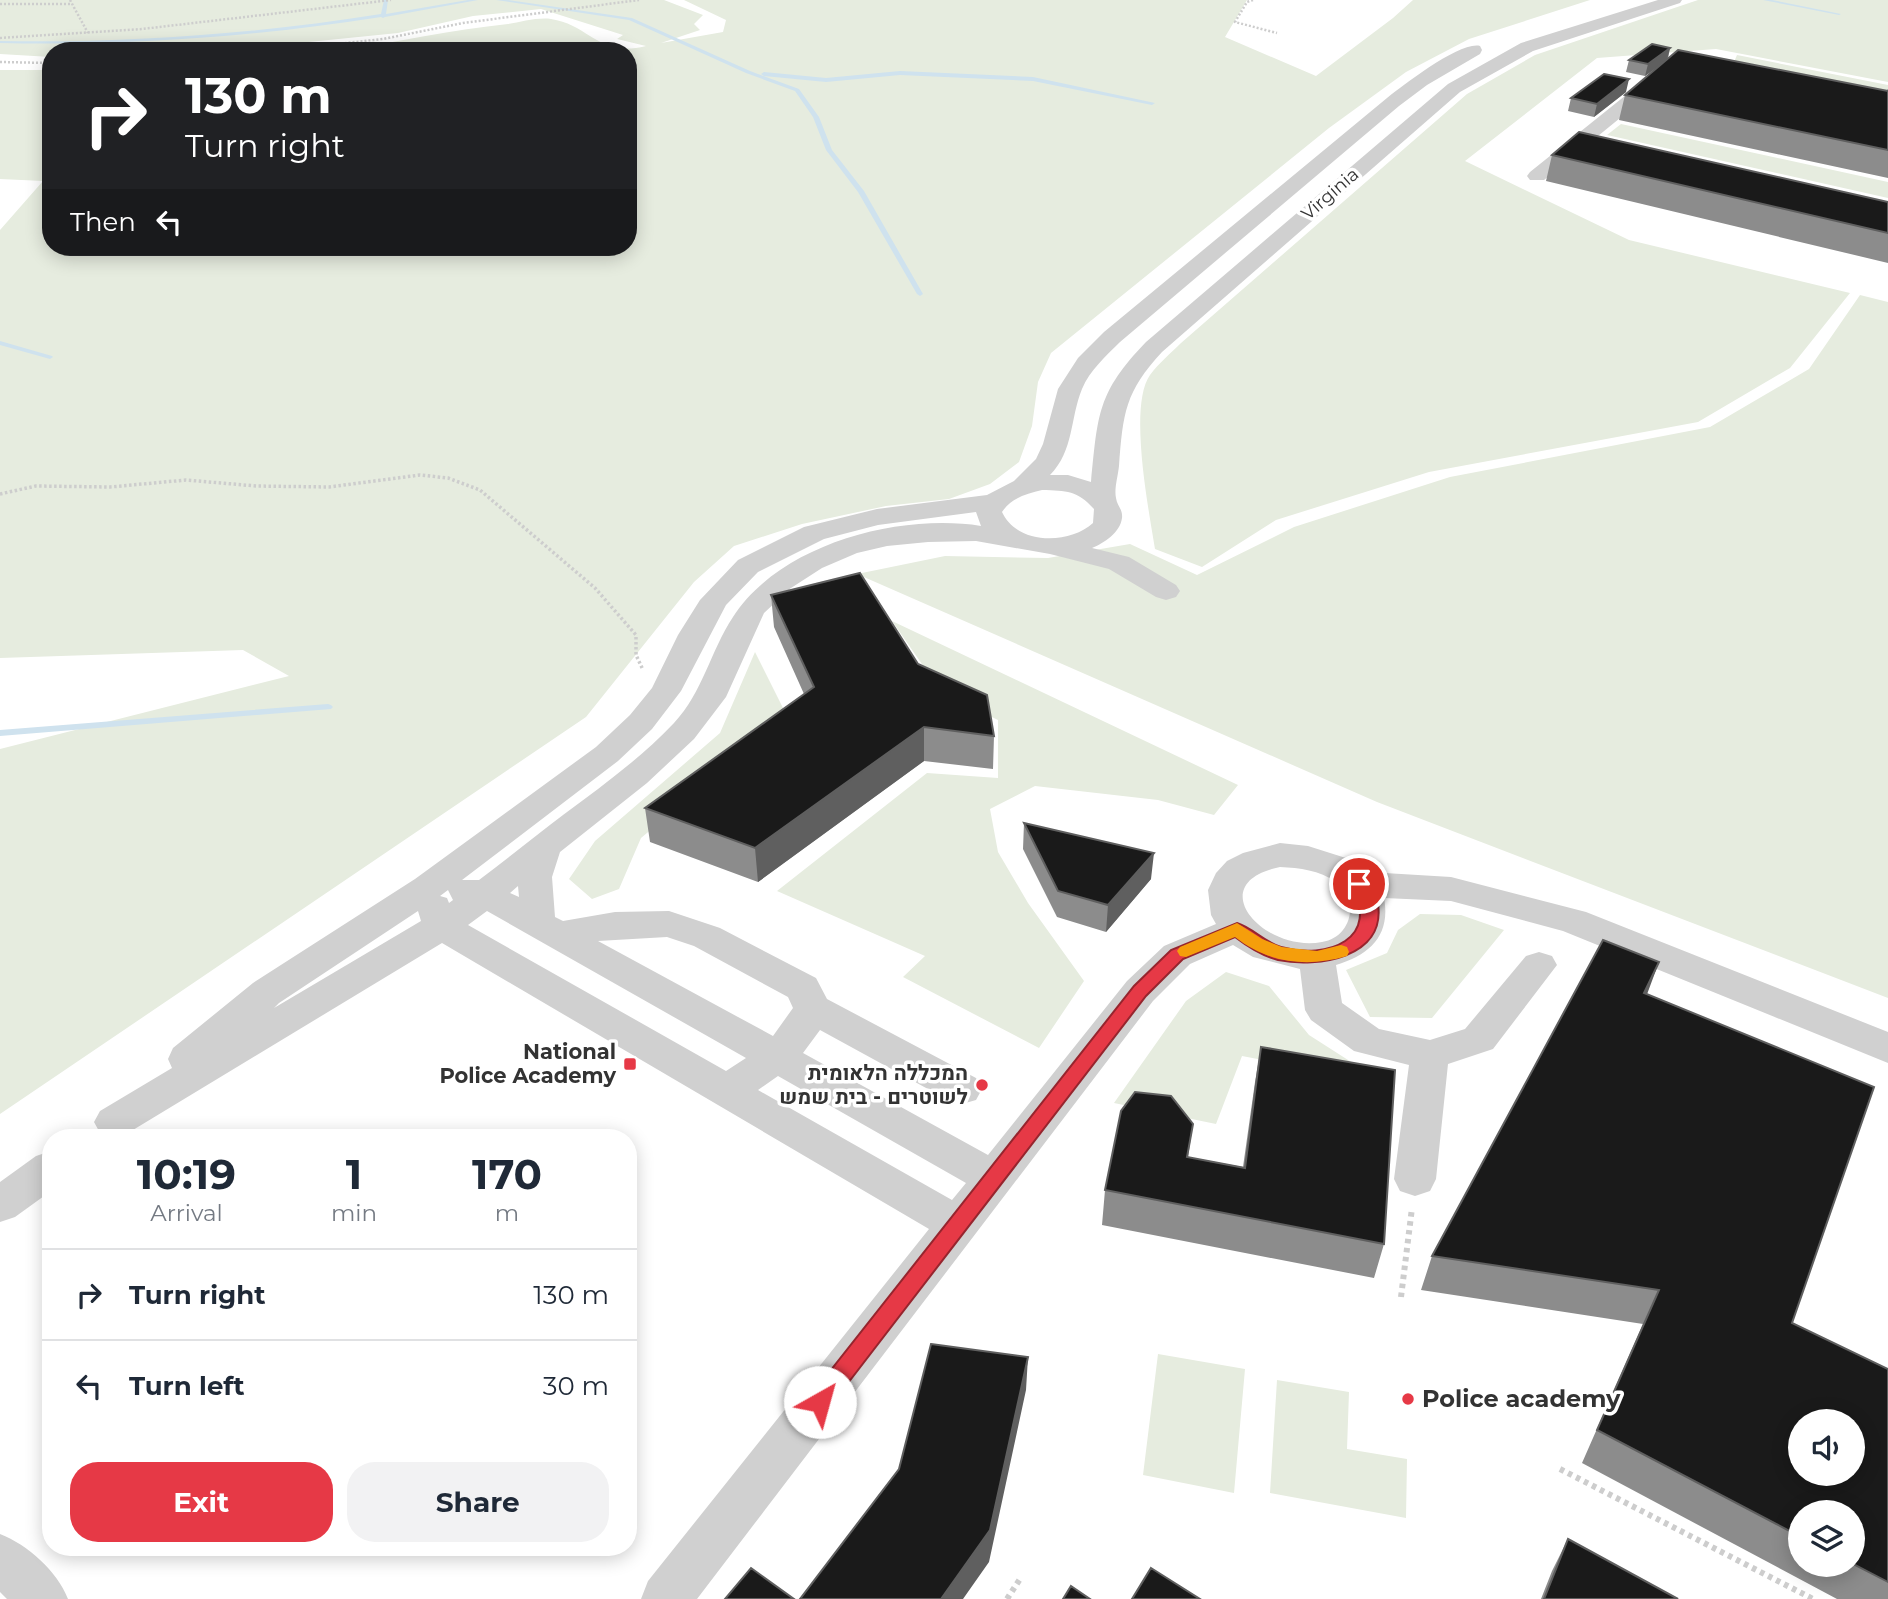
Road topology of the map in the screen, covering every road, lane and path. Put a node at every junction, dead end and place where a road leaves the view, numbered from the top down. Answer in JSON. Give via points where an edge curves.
{"nodes":[{"id":1,"x":391,"y":0,"type":"edge"},
{"id":2,"x":639,"y":0,"type":"edge"},
{"id":3,"x":1253,"y":0,"type":"edge"},
{"id":4,"x":1622,"y":0,"type":"edge"},
{"id":5,"x":1674,"y":0,"type":"edge"},
{"id":6,"x":70,"y":2,"type":"edge"},
{"id":7,"x":0,"y":4,"type":"edge"},
{"id":8,"x":88,"y":33,"type":"junction"},
{"id":9,"x":1277,"y":33,"type":"dead end"},
{"id":10,"x":0,"y":38,"type":"edge"},
{"id":11,"x":356,"y":42,"type":"edge"},
{"id":12,"x":0,"y":62,"type":"edge"},
{"id":13,"x":42,"y":63,"type":"edge"},
{"id":14,"x":1670,"y":69,"type":"edge"},
{"id":15,"x":1587,"y":136,"type":"junction"},
{"id":16,"x":1613,"y":142,"type":"edge"},
{"id":17,"x":1537,"y":176,"type":"dead end"},
{"id":18,"x":1024,"y":484,"type":"junction"},
{"id":19,"x":0,"y":494,"type":"edge"},
{"id":20,"x":993,"y":502,"type":"junction"},
{"id":21,"x":1106,"y":509,"type":"junction"},
{"id":22,"x":1021,"y":542,"type":"junction"},
{"id":23,"x":1053,"y":547,"type":"junction"},
{"id":24,"x":666,"y":691,"type":"junction"},
{"id":25,"x":544,"y":847,"type":"junction"},
{"id":26,"x":1359,"y":884,"type":"junction"},
{"id":27,"x":427,"y":888,"type":"junction"},
{"id":28,"x":484,"y":893,"type":"junction"},
{"id":29,"x":441,"y":926,"type":"junction"},
{"id":30,"x":548,"y":929,"type":"junction"},
{"id":31,"x":1237,"y":929,"type":"junction"},
{"id":32,"x":1317,"y":957,"type":"junction"},
{"id":33,"x":1539,"y":965,"type":"dead end"},
{"id":34,"x":812,"y":1008,"type":"junction"},
{"id":35,"x":1888,"y":1048,"type":"edge"},
{"id":36,"x":1430,"y":1055,"type":"junction"},
{"id":37,"x":777,"y":1057,"type":"junction"},
{"id":38,"x":962,"y":1088,"type":"dead end"},
{"id":39,"x":726,"y":1091,"type":"junction"},
{"id":40,"x":104,"y":1129,"type":"edge"},
{"id":41,"x":105,"y":1129,"type":"edge"},
{"id":42,"x":42,"y":1175,"type":"edge"},
{"id":43,"x":994,"y":1178,"type":"junction"},
{"id":44,"x":1415,"y":1179,"type":"joint"},
{"id":45,"x":0,"y":1205,"type":"edge"},
{"id":46,"x":958,"y":1224,"type":"junction"},
{"id":47,"x":1401,"y":1297,"type":"dead end"},
{"id":48,"x":1560,"y":1469,"type":"dead end"},
{"id":49,"x":0,"y":1558,"type":"edge"},
{"id":50,"x":1020,"y":1579,"type":"dead end"},
{"id":51,"x":43,"y":1599,"type":"edge"},
{"id":52,"x":666,"y":1599,"type":"edge"},
{"id":53,"x":1007,"y":1599,"type":"edge"},
{"id":54,"x":1813,"y":1599,"type":"edge"}],
"edges":[{"from":1,"to":8,"type":"path"},
{"from":2,"to":11,"type":"path"},
{"from":3,"to":9,"type":"path","via":[[1235,22]]},
{"from":4,"to":18,"type":"street","name":"Virginia","via":[[1493,42],[1421,80],[1393,102],[1086,363],[1070,389],[1047,463]]},
{"from":5,"to":21,"type":"street","name":"Virginia","via":[[1527,47],[1454,88],[1146,355],[1117,395],[1106,450]]},
{"from":6,"to":7,"type":"path"},
{"from":6,"to":8,"type":"path"},
{"from":8,"to":10,"type":"path"},
{"from":12,"to":13,"type":"path"},
{"from":14,"to":15,"type":"street"},
{"from":15,"to":16,"type":"street"},
{"from":15,"to":17,"type":"street"},
{"from":18,"to":20,"type":"street"},
{"from":18,"to":21,"type":"street","via":[[1060,483],[1084,489]]},
{"from":19,"to":24,"type":"path","via":[[36,486],[186,480],[329,487],[419,475],[448,478],[480,490],[595,588],[636,635],[636,655],[645,674]]},
{"from":20,"to":22,"type":"street","via":[[989,511],[996,529]]},
{"from":20,"to":24,"type":"street","via":[[877,517],[814,533],[748,566],[714,600]]},
{"from":21,"to":23,"type":"street","via":[[1105,527],[1096,536]]},
{"from":21,"to":23,"type":"street","via":[[1137,558],[1173,598],[1119,563]]},
{"from":22,"to":23,"type":"street"},
{"from":22,"to":25,"type":"street","via":[[976,533],[889,537],[836,551],[780,580],[753,608],[709,698],[682,734],[644,770]]},
{"from":24,"to":27,"type":"street","via":[[607,754]]},
{"from":25,"to":28,"type":"street"},
{"from":25,"to":30,"type":"street","via":[[535,877]]},
{"from":26,"to":31,"type":"street","via":[[1319,860],[1294,855],[1257,860],[1238,870],[1227,884],[1224,901]]},
{"from":26,"to":32,"type":"street","via":[[1369,901],[1369,925],[1359,941],[1340,952]]},
{"from":26,"to":35,"type":"street","via":[[1451,889],[1573,921]]},
{"from":27,"to":28,"type":"street"},
{"from":27,"to":29,"type":"street"},
{"from":27,"to":40,"type":"street","via":[[266,993]]},
{"from":28,"to":29,"type":"street"},
{"from":28,"to":30,"type":"street"},
{"from":29,"to":39,"type":"street"},
{"from":29,"to":41,"type":"street"},
{"from":30,"to":34,"type":"street","via":[[669,924],[707,937],[803,988]]},
{"from":30,"to":37,"type":"street"},
{"from":31,"to":32,"type":"street","via":[[1255,944],[1280,954]]},
{"from":31,"to":43,"type":"street","via":[[1177,955],[1140,991]]},
{"from":32,"to":36,"type":"street","via":[[1324,1010],[1368,1041]]},
{"from":33,"to":36,"type":"street","via":[[1479,1039]]},
{"from":34,"to":37,"type":"street","via":[[803,1031]]},
{"from":34,"to":38,"type":"street"},
{"from":36,"to":44,"type":"street"},
{"from":37,"to":39,"type":"street"},
{"from":37,"to":43,"type":"street"},
{"from":39,"to":46,"type":"street"},
{"from":42,"to":45,"type":"street"},
{"from":43,"to":46,"type":"street"},
{"from":44,"to":47,"type":"path"},
{"from":46,"to":52,"type":"street"},
{"from":48,"to":54,"type":"path"},
{"from":49,"to":51,"type":"street"},
{"from":50,"to":53,"type":"path"}]}
